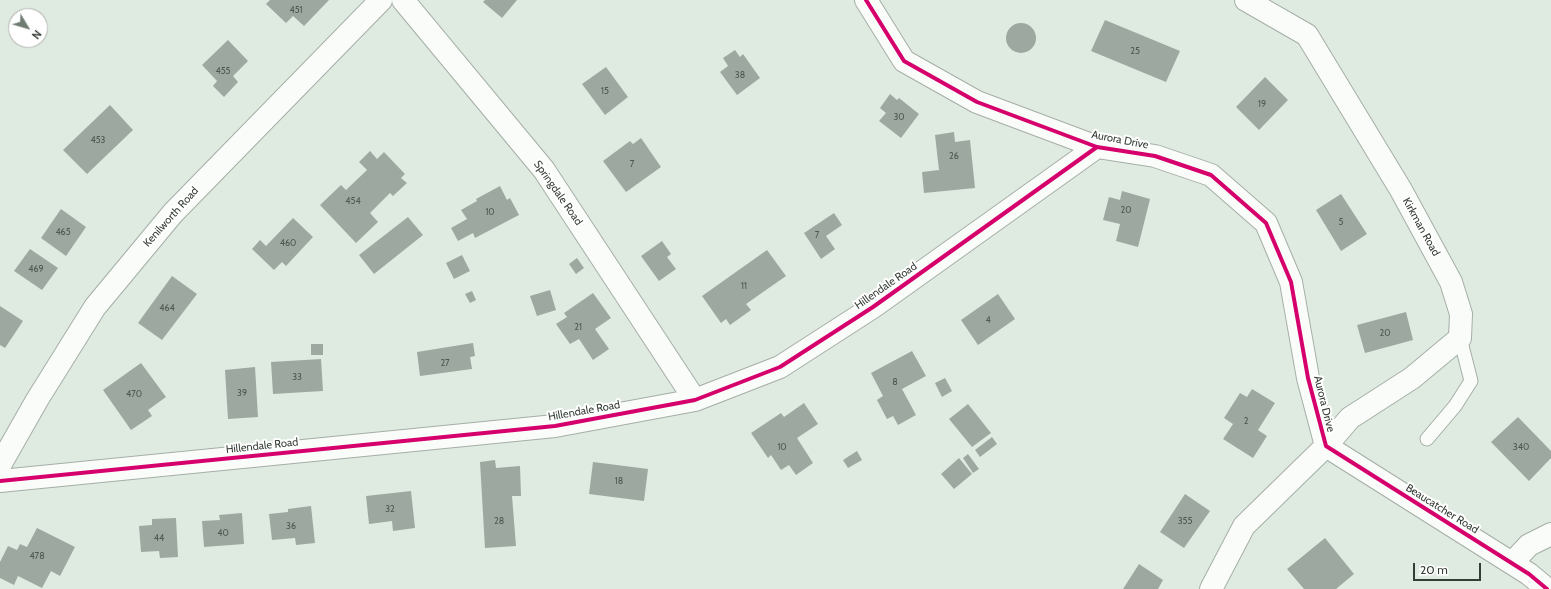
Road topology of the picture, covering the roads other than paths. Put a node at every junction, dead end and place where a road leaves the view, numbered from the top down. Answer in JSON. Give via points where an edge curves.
{"nodes":[{"id":1,"x":381,"y":0,"type":"edge"},
{"id":2,"x":403,"y":0,"type":"edge"},
{"id":3,"x":866,"y":0,"type":"edge"},
{"id":4,"x":1246,"y":0,"type":"edge"},
{"id":5,"x":1097,"y":147,"type":"junction"},
{"id":6,"x":1460,"y":338,"type":"junction"},
{"id":7,"x":696,"y":400,"type":"junction"},
{"id":8,"x":1427,"y":439,"type":"dead end"},
{"id":9,"x":1326,"y":446,"type":"junction"},
{"id":10,"x":0,"y":465,"type":"edge"},
{"id":11,"x":0,"y":481,"type":"edge"},
{"id":12,"x":1551,"y":534,"type":"edge"},
{"id":13,"x":1512,"y":563,"type":"junction"},
{"id":14,"x":1538,"y":586,"type":"edge"},
{"id":15,"x":1211,"y":589,"type":"edge"}],
"edges":[{"from":1,"to":10,"type":"street","name":"Kenilworth Road","via":[[173,213],[100,301],[37,400]]},
{"from":2,"to":7,"type":"street","name":"Springdale Road","via":[[544,170]]},
{"from":3,"to":5,"type":"street","name":"Aurora Drive","via":[[904,61],[977,102]]},
{"from":4,"to":6,"type":"street","name":"Kirkman Road","via":[[1307,35],[1401,190],[1451,282],[1461,314]]},
{"from":5,"to":7,"type":"street","name":"Hillendale Road","via":[[873,307],[780,367]]},
{"from":5,"to":9,"type":"street","name":"Aurora Drive","via":[[1155,156],[1211,175],[1266,223],[1291,282],[1308,378]]},
{"from":6,"to":8,"type":"lane","via":[[1471,381],[1455,406]]},
{"from":6,"to":9,"type":"street","via":[[1412,378],[1350,418]]},
{"from":7,"to":11,"type":"street","name":"Hillendale Road","via":[[555,426]]},
{"from":9,"to":13,"type":"street","name":"Beaucatcher Road"},
{"from":9,"to":15,"type":"street","via":[[1244,526]]},
{"from":12,"to":13,"type":"street","via":[[1529,544]]},
{"from":13,"to":14,"type":"street","name":"Beaucatcher Road"}]}
